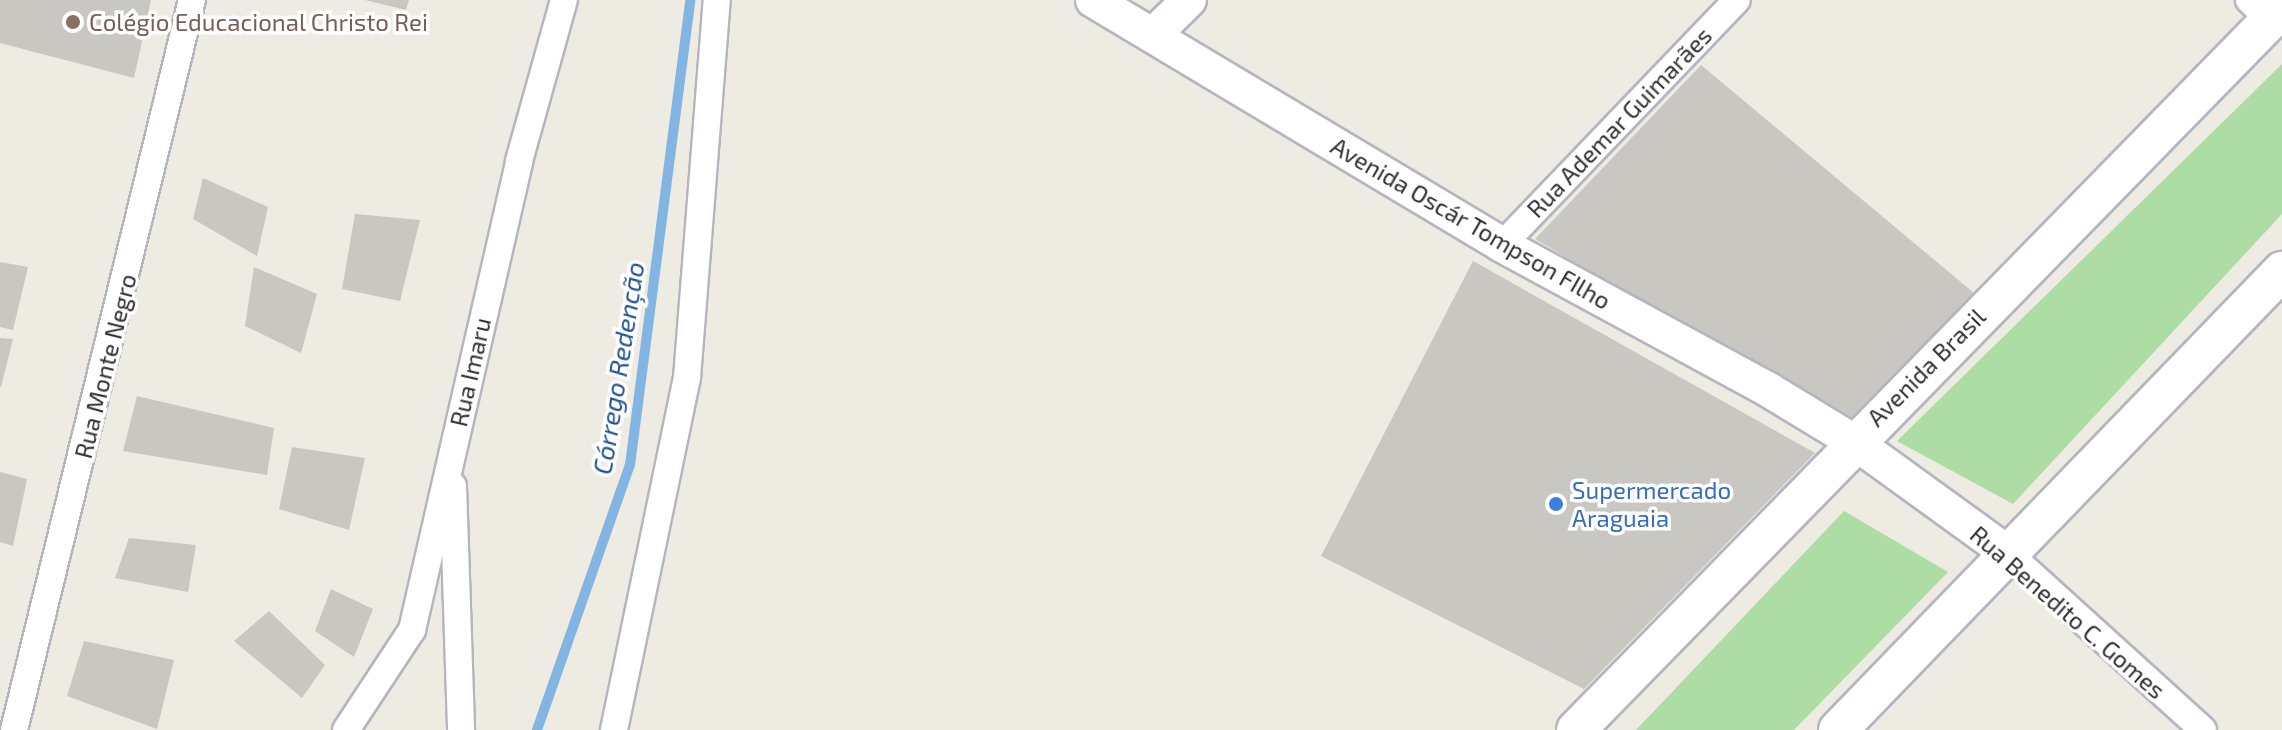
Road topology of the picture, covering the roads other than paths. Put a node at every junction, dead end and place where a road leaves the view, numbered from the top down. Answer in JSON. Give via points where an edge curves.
{"nodes":[{"id":1,"x":192,"y":0,"type":"edge"},
{"id":2,"x":564,"y":0,"type":"edge"},
{"id":3,"x":717,"y":0,"type":"edge"},
{"id":4,"x":1093,"y":0,"type":"edge"},
{"id":5,"x":1189,"y":0,"type":"edge"},
{"id":6,"x":1737,"y":0,"type":"edge"},
{"id":7,"x":2267,"y":9,"type":"edge"},
{"id":8,"x":1153,"y":35,"type":"junction"},
{"id":9,"x":1502,"y":245,"type":"junction"},
{"id":10,"x":2282,"y":271,"type":"edge"},
{"id":11,"x":1853,"y":441,"type":"junction"},
{"id":12,"x":452,"y":450,"type":"junction"},
{"id":13,"x":2008,"y":553,"type":"junction"},
{"id":14,"x":10,"y":698,"type":"edge"},
{"id":15,"x":14,"y":730,"type":"edge"},
{"id":16,"x":346,"y":730,"type":"edge"},
{"id":17,"x":461,"y":730,"type":"edge"},
{"id":18,"x":614,"y":730,"type":"edge"},
{"id":19,"x":1576,"y":730,"type":"edge"},
{"id":20,"x":1838,"y":730,"type":"edge"},
{"id":21,"x":2203,"y":730,"type":"edge"}],
"edges":[{"from":1,"to":14,"type":"street","name":"Rua Monte Negro"},
{"from":2,"to":12,"type":"street","name":"Rua Imaru","via":[[519,161]]},
{"from":3,"to":18,"type":"street","via":[[687,378]]},
{"from":4,"to":8,"type":"street","name":"Avenida Oscár Tompson FIlho"},
{"from":5,"to":8,"type":"street"},
{"from":6,"to":9,"type":"street","name":"Rua Ademar Guimarães"},
{"from":7,"to":11,"type":"main road","name":"Avenida Brasil"},
{"from":8,"to":9,"type":"street","name":"Avenida Oscár Tompson FIlho"},
{"from":9,"to":11,"type":"street","name":"Avenida Oscár Tompson FIlho"},
{"from":10,"to":13,"type":"main road"},
{"from":11,"to":13,"type":"street","name":"Rua Benedito C. Gomes"},
{"from":11,"to":19,"type":"main road","name":"Avenida Brasil"},
{"from":12,"to":16,"type":"street","name":"Rua Imaru","via":[[412,630]]},
{"from":12,"to":17,"type":"street"},
{"from":13,"to":20,"type":"main road"},
{"from":13,"to":21,"type":"street","name":"Rua Benedito C. Gomes"},
{"from":14,"to":15,"type":"street","name":"Rua Monte Negro"}]}
